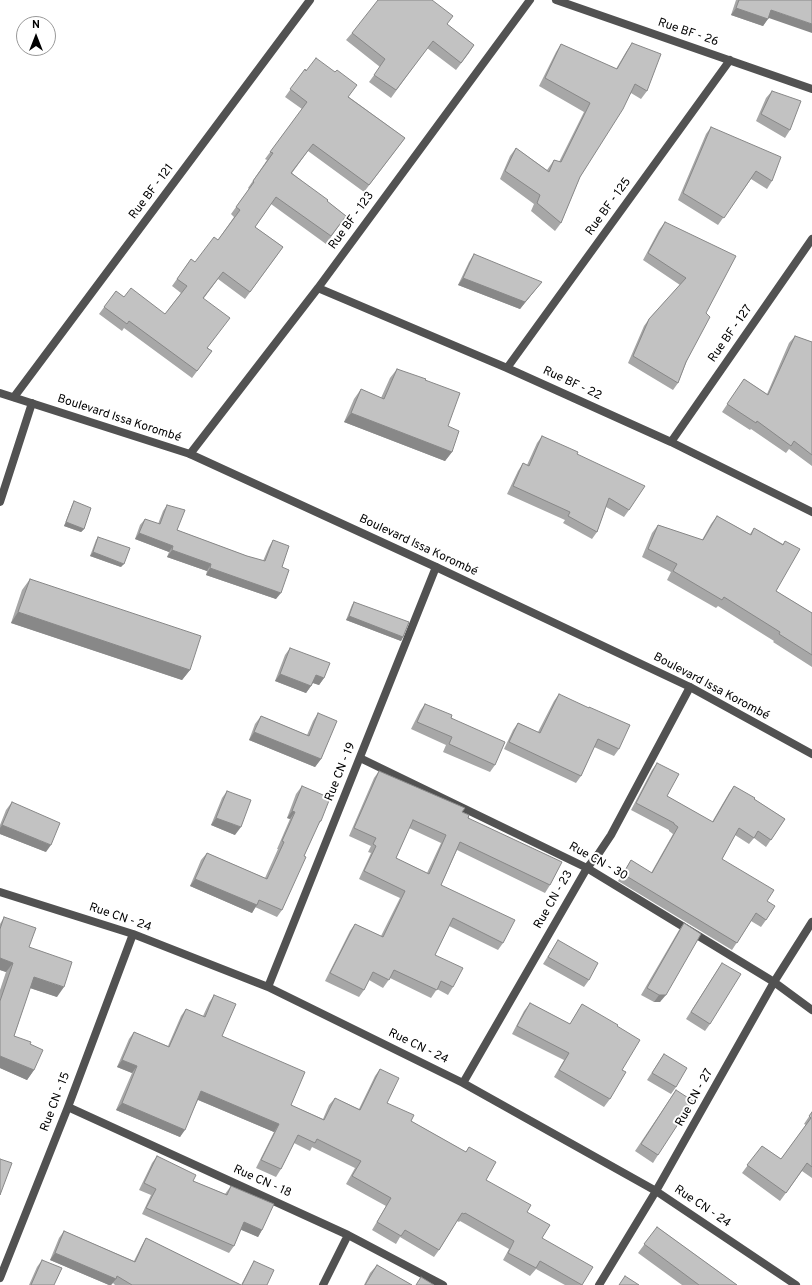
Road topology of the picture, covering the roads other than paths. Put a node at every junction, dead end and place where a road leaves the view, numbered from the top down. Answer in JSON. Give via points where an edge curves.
{"nodes":[{"id":1,"x":310,"y":0,"type":"edge"},
{"id":2,"x":530,"y":0,"type":"edge"},
{"id":3,"x":556,"y":0,"type":"edge"},
{"id":4,"x":730,"y":60,"type":"junction"},
{"id":5,"x":812,"y":89,"type":"edge"},
{"id":6,"x":812,"y":239,"type":"edge"},
{"id":7,"x":318,"y":288,"type":"junction"},
{"id":8,"x":507,"y":368,"type":"junction"},
{"id":9,"x":0,"y":393,"type":"edge"},
{"id":10,"x":14,"y":398,"type":"junction"},
{"id":11,"x":32,"y":403,"type":"junction"},
{"id":12,"x":671,"y":442,"type":"junction"},
{"id":13,"x":190,"y":454,"type":"junction"},
{"id":14,"x":0,"y":502,"type":"edge"},
{"id":15,"x":812,"y":512,"type":"edge"},
{"id":16,"x":436,"y":567,"type":"junction"},
{"id":17,"x":690,"y":687,"type":"junction"},
{"id":18,"x":812,"y":754,"type":"edge"},
{"id":19,"x":360,"y":758,"type":"junction"},
{"id":20,"x":586,"y":868,"type":"junction"},
{"id":21,"x":0,"y":892,"type":"edge"},
{"id":22,"x":812,"y":922,"type":"edge"},
{"id":23,"x":133,"y":934,"type":"junction"},
{"id":24,"x":774,"y":982,"type":"junction"},
{"id":25,"x":268,"y":987,"type":"junction"},
{"id":26,"x":812,"y":1010,"type":"edge"},
{"id":27,"x":463,"y":1083,"type":"junction"},
{"id":28,"x":68,"y":1107,"type":"junction"},
{"id":29,"x":656,"y":1191,"type":"junction"},
{"id":30,"x":348,"y":1234,"type":"junction"},
{"id":31,"x":0,"y":1278,"type":"edge"},
{"id":32,"x":323,"y":1285,"type":"edge"},
{"id":33,"x":443,"y":1285,"type":"edge"},
{"id":34,"x":599,"y":1285,"type":"edge"},
{"id":35,"x":796,"y":1285,"type":"edge"}],
"edges":[{"from":1,"to":10,"type":"street","name":"Rue BF - 121"},
{"from":2,"to":7,"type":"street","name":"Rue BF - 123"},
{"from":3,"to":4,"type":"street","name":"Rue BF - 26"},
{"from":4,"to":5,"type":"street","name":"Rue BF - 26"},
{"from":4,"to":8,"type":"street","name":"Rue BF - 125"},
{"from":6,"to":12,"type":"street","name":"Rue BF - 127"},
{"from":7,"to":8,"type":"street","name":"Rue BF - 22"},
{"from":7,"to":13,"type":"street","name":"Rue BF - 123"},
{"from":8,"to":12,"type":"street","name":"Rue BF - 22"},
{"from":9,"to":10,"type":"street","name":"Boulevard Issa Korombé"},
{"from":10,"to":11,"type":"street","name":"Boulevard Issa Korombé"},
{"from":11,"to":13,"type":"street","name":"Boulevard Issa Korombé"},
{"from":11,"to":14,"type":"street"},
{"from":12,"to":15,"type":"street","name":"Rue BF - 22"},
{"from":13,"to":16,"type":"street","name":"Boulevard Issa Korombé"},
{"from":16,"to":17,"type":"street","name":"Boulevard Issa Korombé"},
{"from":16,"to":19,"type":"street","name":"Rue CN - 19"},
{"from":17,"to":18,"type":"street","name":"Boulevard Issa Korombé"},
{"from":17,"to":20,"type":"street","name":"Rue CN - 23","via":[[611,835]]},
{"from":19,"to":20,"type":"street","name":"Rue CN - 30"},
{"from":19,"to":25,"type":"street","name":"Rue CN - 19"},
{"from":20,"to":24,"type":"street","name":"Rue CN - 30"},
{"from":20,"to":27,"type":"street","name":"Rue CN - 23"},
{"from":21,"to":23,"type":"street","name":"Rue CN - 24"},
{"from":22,"to":24,"type":"street","name":"Rue CN - 27"},
{"from":23,"to":25,"type":"street","name":"Rue CN - 24"},
{"from":23,"to":28,"type":"street","name":"Rue CN - 15"},
{"from":24,"to":26,"type":"street","name":"Rue CN - 30"},
{"from":24,"to":29,"type":"street","name":"Rue CN - 27"},
{"from":25,"to":27,"type":"street","name":"Rue CN - 24"},
{"from":27,"to":29,"type":"street","name":"Rue CN - 24"},
{"from":28,"to":30,"type":"street","name":"Rue CN - 18"},
{"from":28,"to":31,"type":"street","name":"Rue CN - 15"},
{"from":29,"to":34,"type":"street","name":"Rue CN - 27"},
{"from":29,"to":35,"type":"street","name":"Rue CN - 24"},
{"from":30,"to":32,"type":"street"},
{"from":30,"to":33,"type":"street","name":"Rue CN - 18"}]}
